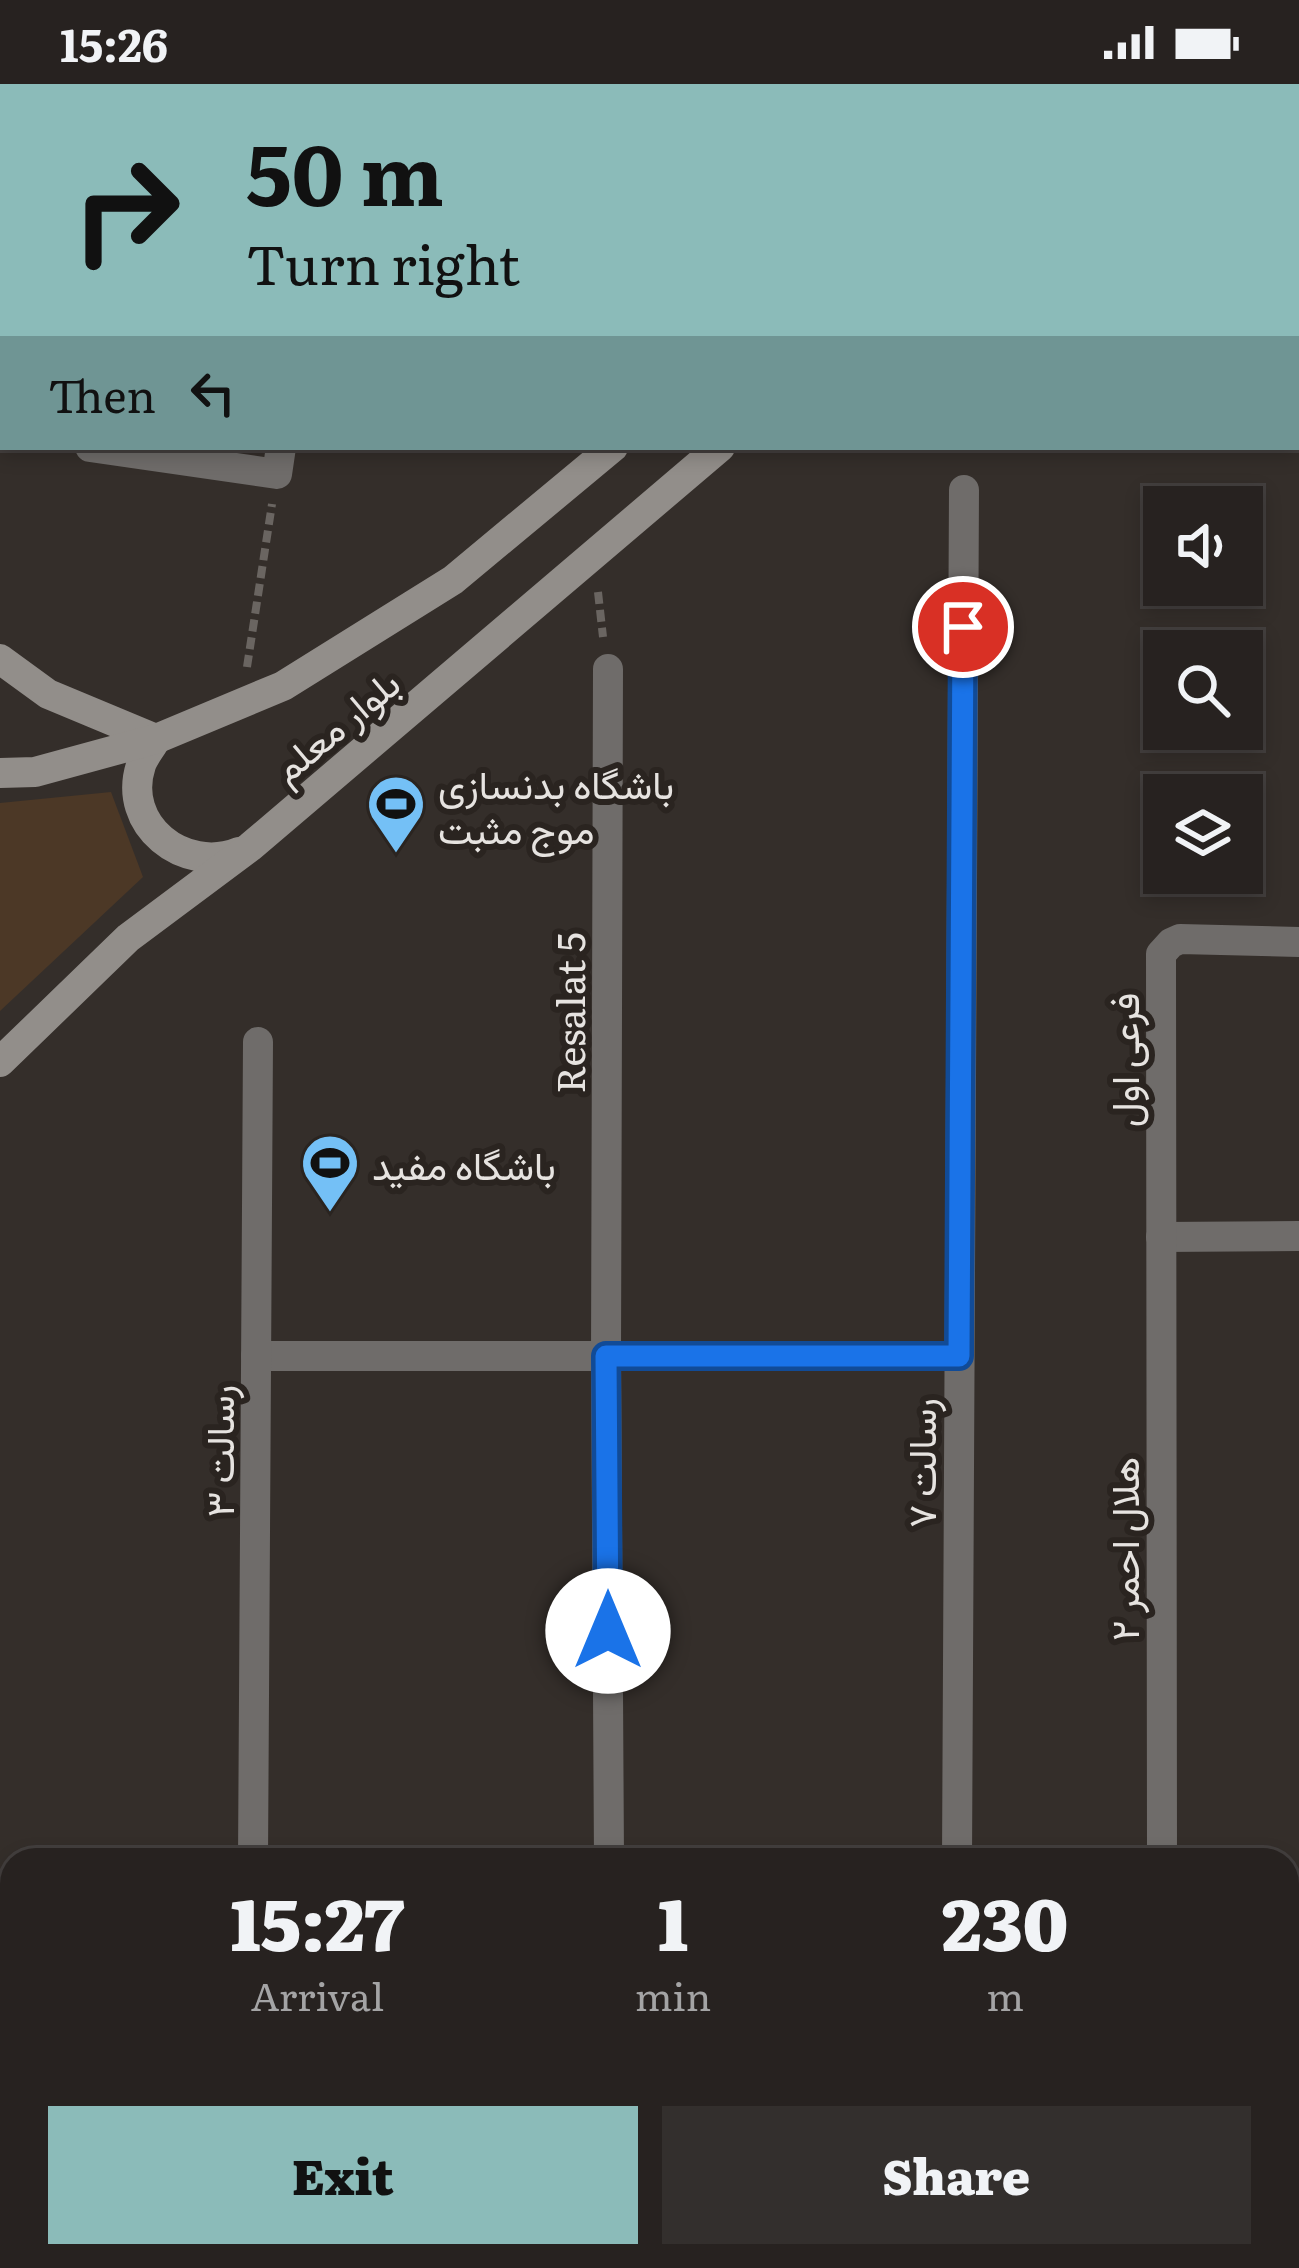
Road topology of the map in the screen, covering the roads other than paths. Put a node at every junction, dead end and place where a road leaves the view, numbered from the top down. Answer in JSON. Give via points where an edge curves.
{"nodes":[{"id":1,"x":131,"y":450,"type":"edge"},
{"id":2,"x":610,"y":450,"type":"edge"},
{"id":3,"x":716,"y":450,"type":"edge"},
{"id":4,"x":279,"y":461,"type":"edge"},
{"id":5,"x":964,"y":490,"type":"dead end"},
{"id":6,"x":0,"y":658,"type":"edge"},
{"id":7,"x":608,"y":669,"type":"road end"},
{"id":8,"x":156,"y":740,"type":"junction"},
{"id":9,"x":0,"y":773,"type":"edge"},
{"id":10,"x":250,"y":847,"type":"junction"},
{"id":11,"x":1299,"y":941,"type":"edge"},
{"id":12,"x":258,"y":1042,"type":"dead end"},
{"id":13,"x":0,"y":1062,"type":"edge"},
{"id":14,"x":1299,"y":1236,"type":"edge"},
{"id":15,"x":1161,"y":1237,"type":"junction"},
{"id":16,"x":256,"y":1356,"type":"junction"},
{"id":17,"x":606,"y":1356,"type":"junction"},
{"id":18,"x":959,"y":1356,"type":"junction"},
{"id":19,"x":253,"y":1848,"type":"edge"},
{"id":20,"x":609,"y":1848,"type":"edge"},
{"id":21,"x":957,"y":1848,"type":"edge"},
{"id":22,"x":1162,"y":1848,"type":"edge"}],
"edges":[{"from":1,"to":4,"type":"street"},
{"from":2,"to":8,"type":"main road","name":"بلوار معلم","via":[[453,580],[284,686]]},
{"from":3,"to":10,"type":"main road","name":"بلوار معلم"},
{"from":5,"to":18,"type":"street","name":"رسالت ۷"},
{"from":6,"to":8,"type":"main road","via":[[48,694]]},
{"from":7,"to":17,"type":"street","name":"Resalat 5"},
{"from":8,"to":9,"type":"main road","name":"بلوار معلم","via":[[34,772]]},
{"from":8,"to":10,"type":"main road","via":[[141,765],[138,795],[166,845],[193,858]]},
{"from":10,"to":13,"type":"main road","name":"بلوار معلم","via":[[128,938]]},
{"from":11,"to":15,"type":"street","name":"فرعی اول","via":[[1180,939],[1160,954]]},
{"from":12,"to":16,"type":"street","name":"رسالت ۳"},
{"from":14,"to":15,"type":"street"},
{"from":15,"to":22,"type":"street","name":"هلال احمر ۲"},
{"from":16,"to":17,"type":"street"},
{"from":16,"to":19,"type":"street","name":"رسالت ۳"},
{"from":17,"to":18,"type":"street"},
{"from":17,"to":20,"type":"street","name":"Resalat 5"},
{"from":18,"to":21,"type":"street","name":"رسالت ۷"}]}
